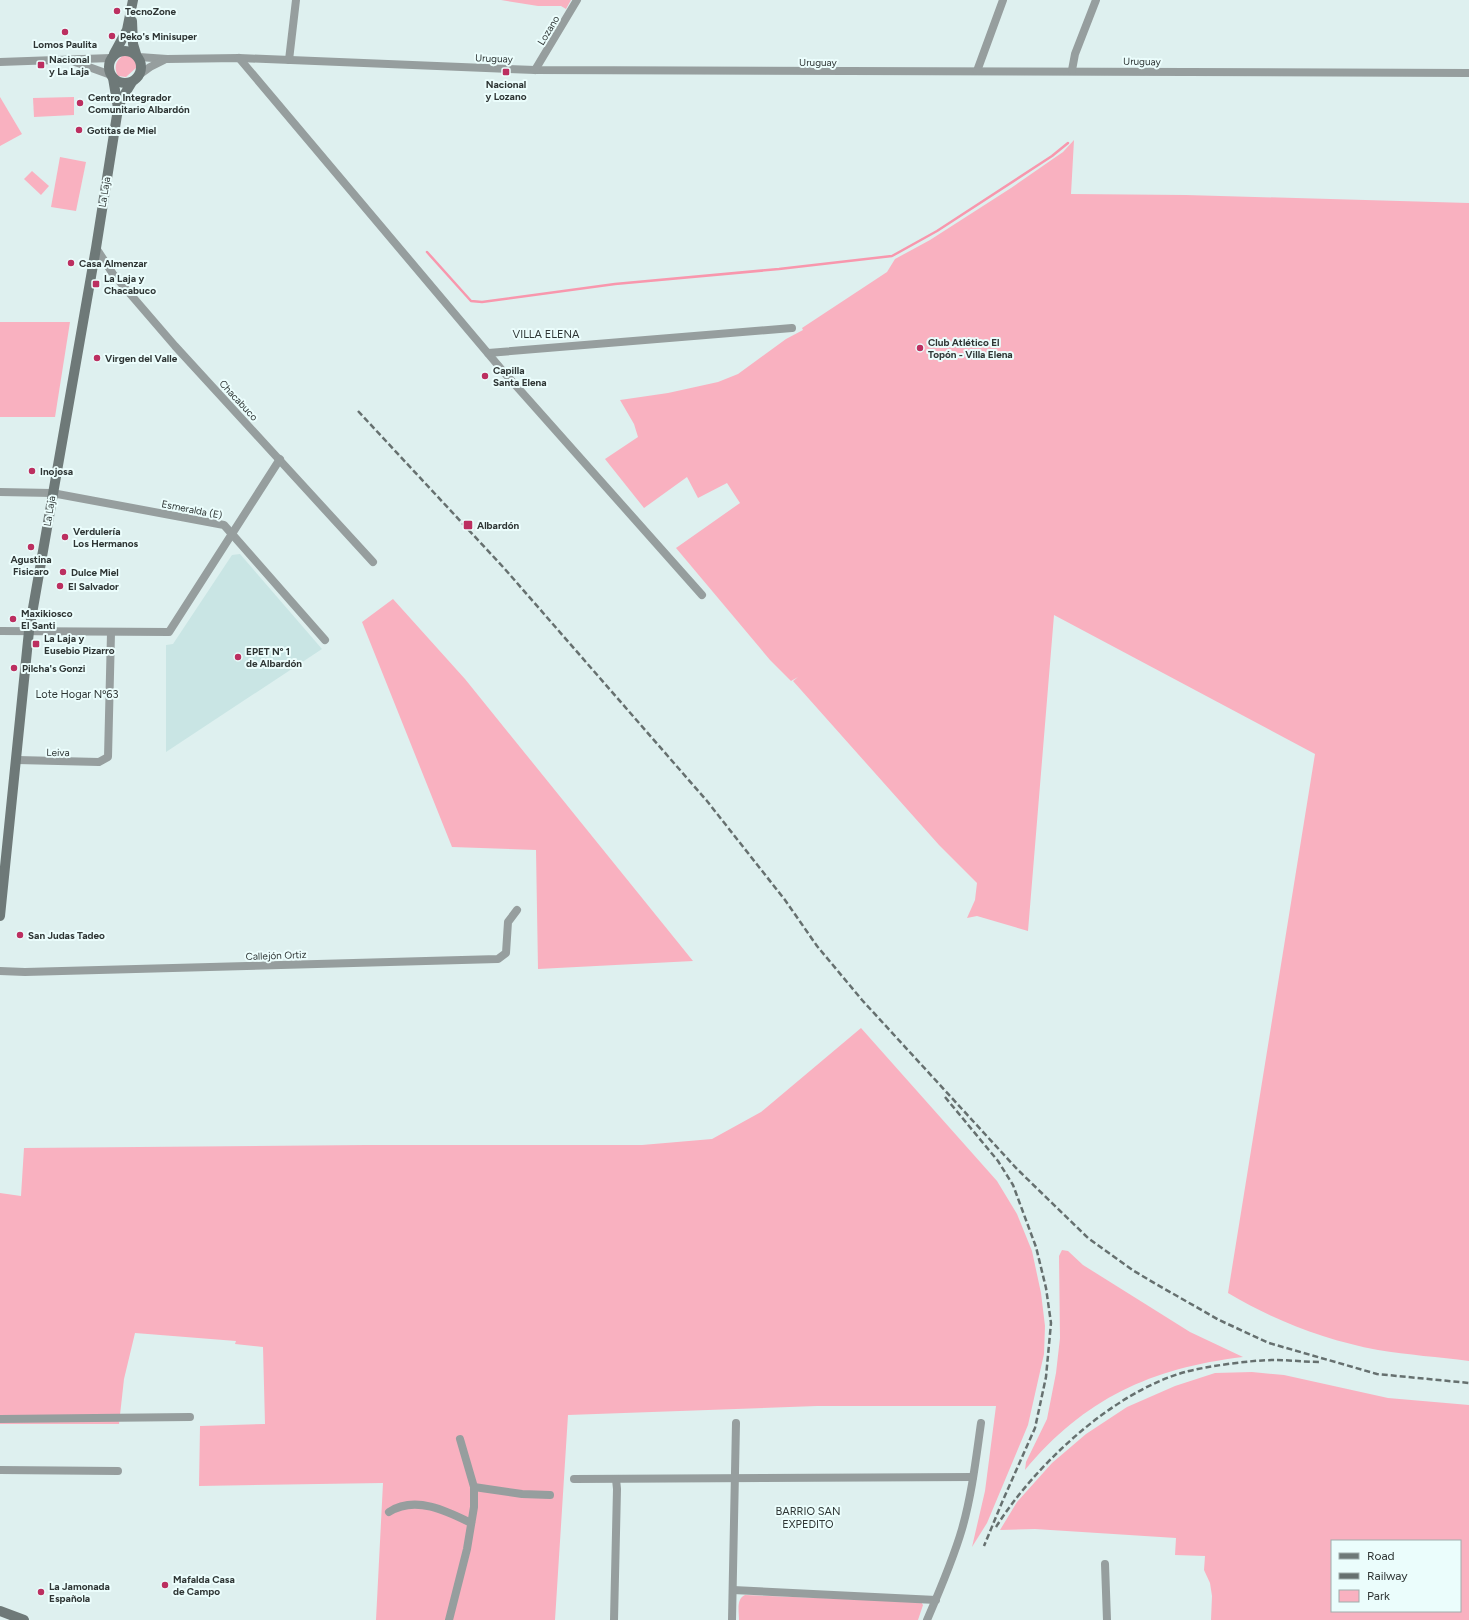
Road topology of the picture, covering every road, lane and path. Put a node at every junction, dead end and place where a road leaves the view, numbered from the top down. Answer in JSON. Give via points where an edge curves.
{"nodes":[{"id":1,"x":133,"y":0,"type":"edge"},
{"id":2,"x":296,"y":0,"type":"edge"},
{"id":3,"x":577,"y":0,"type":"edge"},
{"id":4,"x":1003,"y":0,"type":"edge"},
{"id":5,"x":1096,"y":0,"type":"edge"},
{"id":6,"x":131,"y":13,"type":"junction"},
{"id":7,"x":112,"y":56,"type":"junction"},
{"id":8,"x":137,"y":56,"type":"junction"},
{"id":9,"x":239,"y":58,"type":"junction"},
{"id":10,"x":167,"y":59,"type":"junction"},
{"id":11,"x":67,"y":60,"type":"junction"},
{"id":12,"x":290,"y":60,"type":"junction"},
{"id":13,"x":0,"y":62,"type":"edge"},
{"id":14,"x":535,"y":70,"type":"junction"},
{"id":15,"x":1072,"y":70,"type":"junction"},
{"id":16,"x":977,"y":71,"type":"junction"},
{"id":17,"x":1469,"y":73,"type":"edge"},
{"id":18,"x":112,"y":77,"type":"junction"},
{"id":19,"x":136,"y":78,"type":"junction"},
{"id":20,"x":118,"y":110,"type":"junction"},
{"id":21,"x":96,"y":248,"type":"junction"},
{"id":22,"x":792,"y":328,"type":"dead end"},
{"id":23,"x":488,"y":353,"type":"junction"},
{"id":24,"x":280,"y":459,"type":"junction"},
{"id":25,"x":0,"y":492,"type":"edge"},
{"id":26,"x":52,"y":493,"type":"junction"},
{"id":27,"x":233,"y":534,"type":"junction"},
{"id":28,"x":373,"y":562,"type":"dead end"},
{"id":29,"x":702,"y":595,"type":"dead end"},
{"id":30,"x":0,"y":631,"type":"edge"},
{"id":31,"x":30,"y":631,"type":"junction"},
{"id":32,"x":111,"y":633,"type":"junction"},
{"id":33,"x":325,"y":640,"type":"dead end"},
{"id":34,"x":17,"y":760,"type":"junction"},
{"id":35,"x":4,"y":832,"type":"edge"},
{"id":36,"x":517,"y":910,"type":"dead end"},
{"id":37,"x":0,"y":916,"type":"edge"},
{"id":38,"x":0,"y":971,"type":"edge"},
{"id":39,"x":190,"y":1417,"type":"dead end"},
{"id":40,"x":0,"y":1419,"type":"edge"},
{"id":41,"x":981,"y":1423,"type":"dead end"},
{"id":42,"x":736,"y":1424,"type":"dead end"},
{"id":43,"x":460,"y":1439,"type":"dead end"},
{"id":44,"x":0,"y":1470,"type":"edge"},
{"id":45,"x":118,"y":1471,"type":"dead end"},
{"id":46,"x":973,"y":1477,"type":"junction"},
{"id":47,"x":736,"y":1478,"type":"junction"},
{"id":48,"x":574,"y":1479,"type":"dead end"},
{"id":49,"x":616,"y":1479,"type":"junction"},
{"id":50,"x":474,"y":1487,"type":"junction"},
{"id":51,"x":550,"y":1494,"type":"dead end"},
{"id":52,"x":389,"y":1512,"type":"dead end"},
{"id":53,"x":471,"y":1524,"type":"junction"},
{"id":54,"x":1105,"y":1564,"type":"dead end"},
{"id":55,"x":733,"y":1590,"type":"junction"},
{"id":56,"x":936,"y":1600,"type":"junction"},
{"id":57,"x":0,"y":1611,"type":"edge"},
{"id":58,"x":24,"y":1620,"type":"edge"},
{"id":59,"x":450,"y":1620,"type":"edge"},
{"id":60,"x":614,"y":1620,"type":"edge"},
{"id":61,"x":732,"y":1620,"type":"edge"},
{"id":62,"x":927,"y":1620,"type":"edge"},
{"id":63,"x":1106,"y":1620,"type":"edge"}],
"edges":[{"from":1,"to":6,"type":"main road"},
{"from":2,"to":12,"type":"street"},
{"from":3,"to":14,"type":"street","name":"Lozano"},
{"from":4,"to":16,"type":"street"},
{"from":5,"to":15,"type":"street","via":[[1075,54]]},
{"from":6,"to":7,"type":"main road","via":[[127,30]]},
{"from":6,"to":8,"type":"main road","via":[[133,44]]},
{"from":7,"to":8,"type":"main road","via":[[120,51],[129,50]]},
{"from":7,"to":11,"type":"street"},
{"from":7,"to":18,"type":"main road","via":[[108,66]]},
{"from":8,"to":10,"type":"street","name":"Uruguay"},
{"from":8,"to":19,"type":"main road","via":[[142,69]]},
{"from":9,"to":10,"type":"street","name":"Uruguay"},
{"from":9,"to":12,"type":"street","name":"Uruguay"},
{"from":9,"to":23,"type":"street"},
{"from":10,"to":19,"type":"street","name":"Uruguay","via":[[150,67]]},
{"from":11,"to":13,"type":"street"},
{"from":11,"to":18,"type":"street","via":[[81,63]]},
{"from":12,"to":14,"type":"street","name":"Uruguay"},
{"from":14,"to":16,"type":"street","name":"Uruguay"},
{"from":15,"to":16,"type":"street","name":"Uruguay"},
{"from":15,"to":17,"type":"street","name":"Uruguay"},
{"from":18,"to":19,"type":"main road","via":[[126,83]]},
{"from":18,"to":20,"type":"main road","name":"La Laja"},
{"from":19,"to":20,"type":"main road","name":"La Laja"},
{"from":20,"to":21,"type":"main road","name":"La Laja"},
{"from":21,"to":24,"type":"street","name":"Chacabuco","via":[[113,274],[175,346]]},
{"from":21,"to":26,"type":"main road","name":"La Laja"},
{"from":22,"to":23,"type":"street"},
{"from":23,"to":29,"type":"street"},
{"from":24,"to":27,"type":"street"},
{"from":24,"to":28,"type":"street","name":"Chacabuco"},
{"from":25,"to":26,"type":"street","name":"Esmeralda (E)"},
{"from":26,"to":27,"type":"street","name":"Esmeralda (E)","via":[[224,524]]},
{"from":26,"to":31,"type":"main road","name":"La Laja"},
{"from":27,"to":32,"type":"street","via":[[169,632]]},
{"from":27,"to":33,"type":"street","name":"Esmeralda (E)"},
{"from":30,"to":31,"type":"street"},
{"from":31,"to":32,"type":"street"},
{"from":31,"to":34,"type":"main road","name":"La Laja"},
{"from":32,"to":34,"type":"street","name":"Leiva","via":[[108,757],[99,762]]},
{"from":34,"to":35,"type":"main road","name":"La Laja"},
{"from":35,"to":37,"type":"main road","name":"La Laja"},
{"from":36,"to":38,"type":"street","name":"Callejón Ortiz","via":[[508,922],[506,953],[498,959]]},
{"from":39,"to":40,"type":"street"},
{"from":41,"to":46,"type":"street"},
{"from":42,"to":47,"type":"street"},
{"from":43,"to":50,"type":"street"},
{"from":44,"to":45,"type":"street"},
{"from":46,"to":47,"type":"street"},
{"from":46,"to":56,"type":"street","via":[[963,1527]]},
{"from":47,"to":49,"type":"street"},
{"from":47,"to":55,"type":"street"},
{"from":48,"to":49,"type":"street"},
{"from":49,"to":60,"type":"street"},
{"from":50,"to":51,"type":"street","via":[[522,1494]]},
{"from":50,"to":53,"type":"street"},
{"from":52,"to":53,"type":"street","via":[[399,1506],[423,1505],[448,1511]]},
{"from":53,"to":59,"type":"street"},
{"from":54,"to":63,"type":"street"},
{"from":55,"to":56,"type":"street"},
{"from":55,"to":61,"type":"street"},
{"from":56,"to":62,"type":"street"},
{"from":57,"to":58,"type":"main road"}]}
